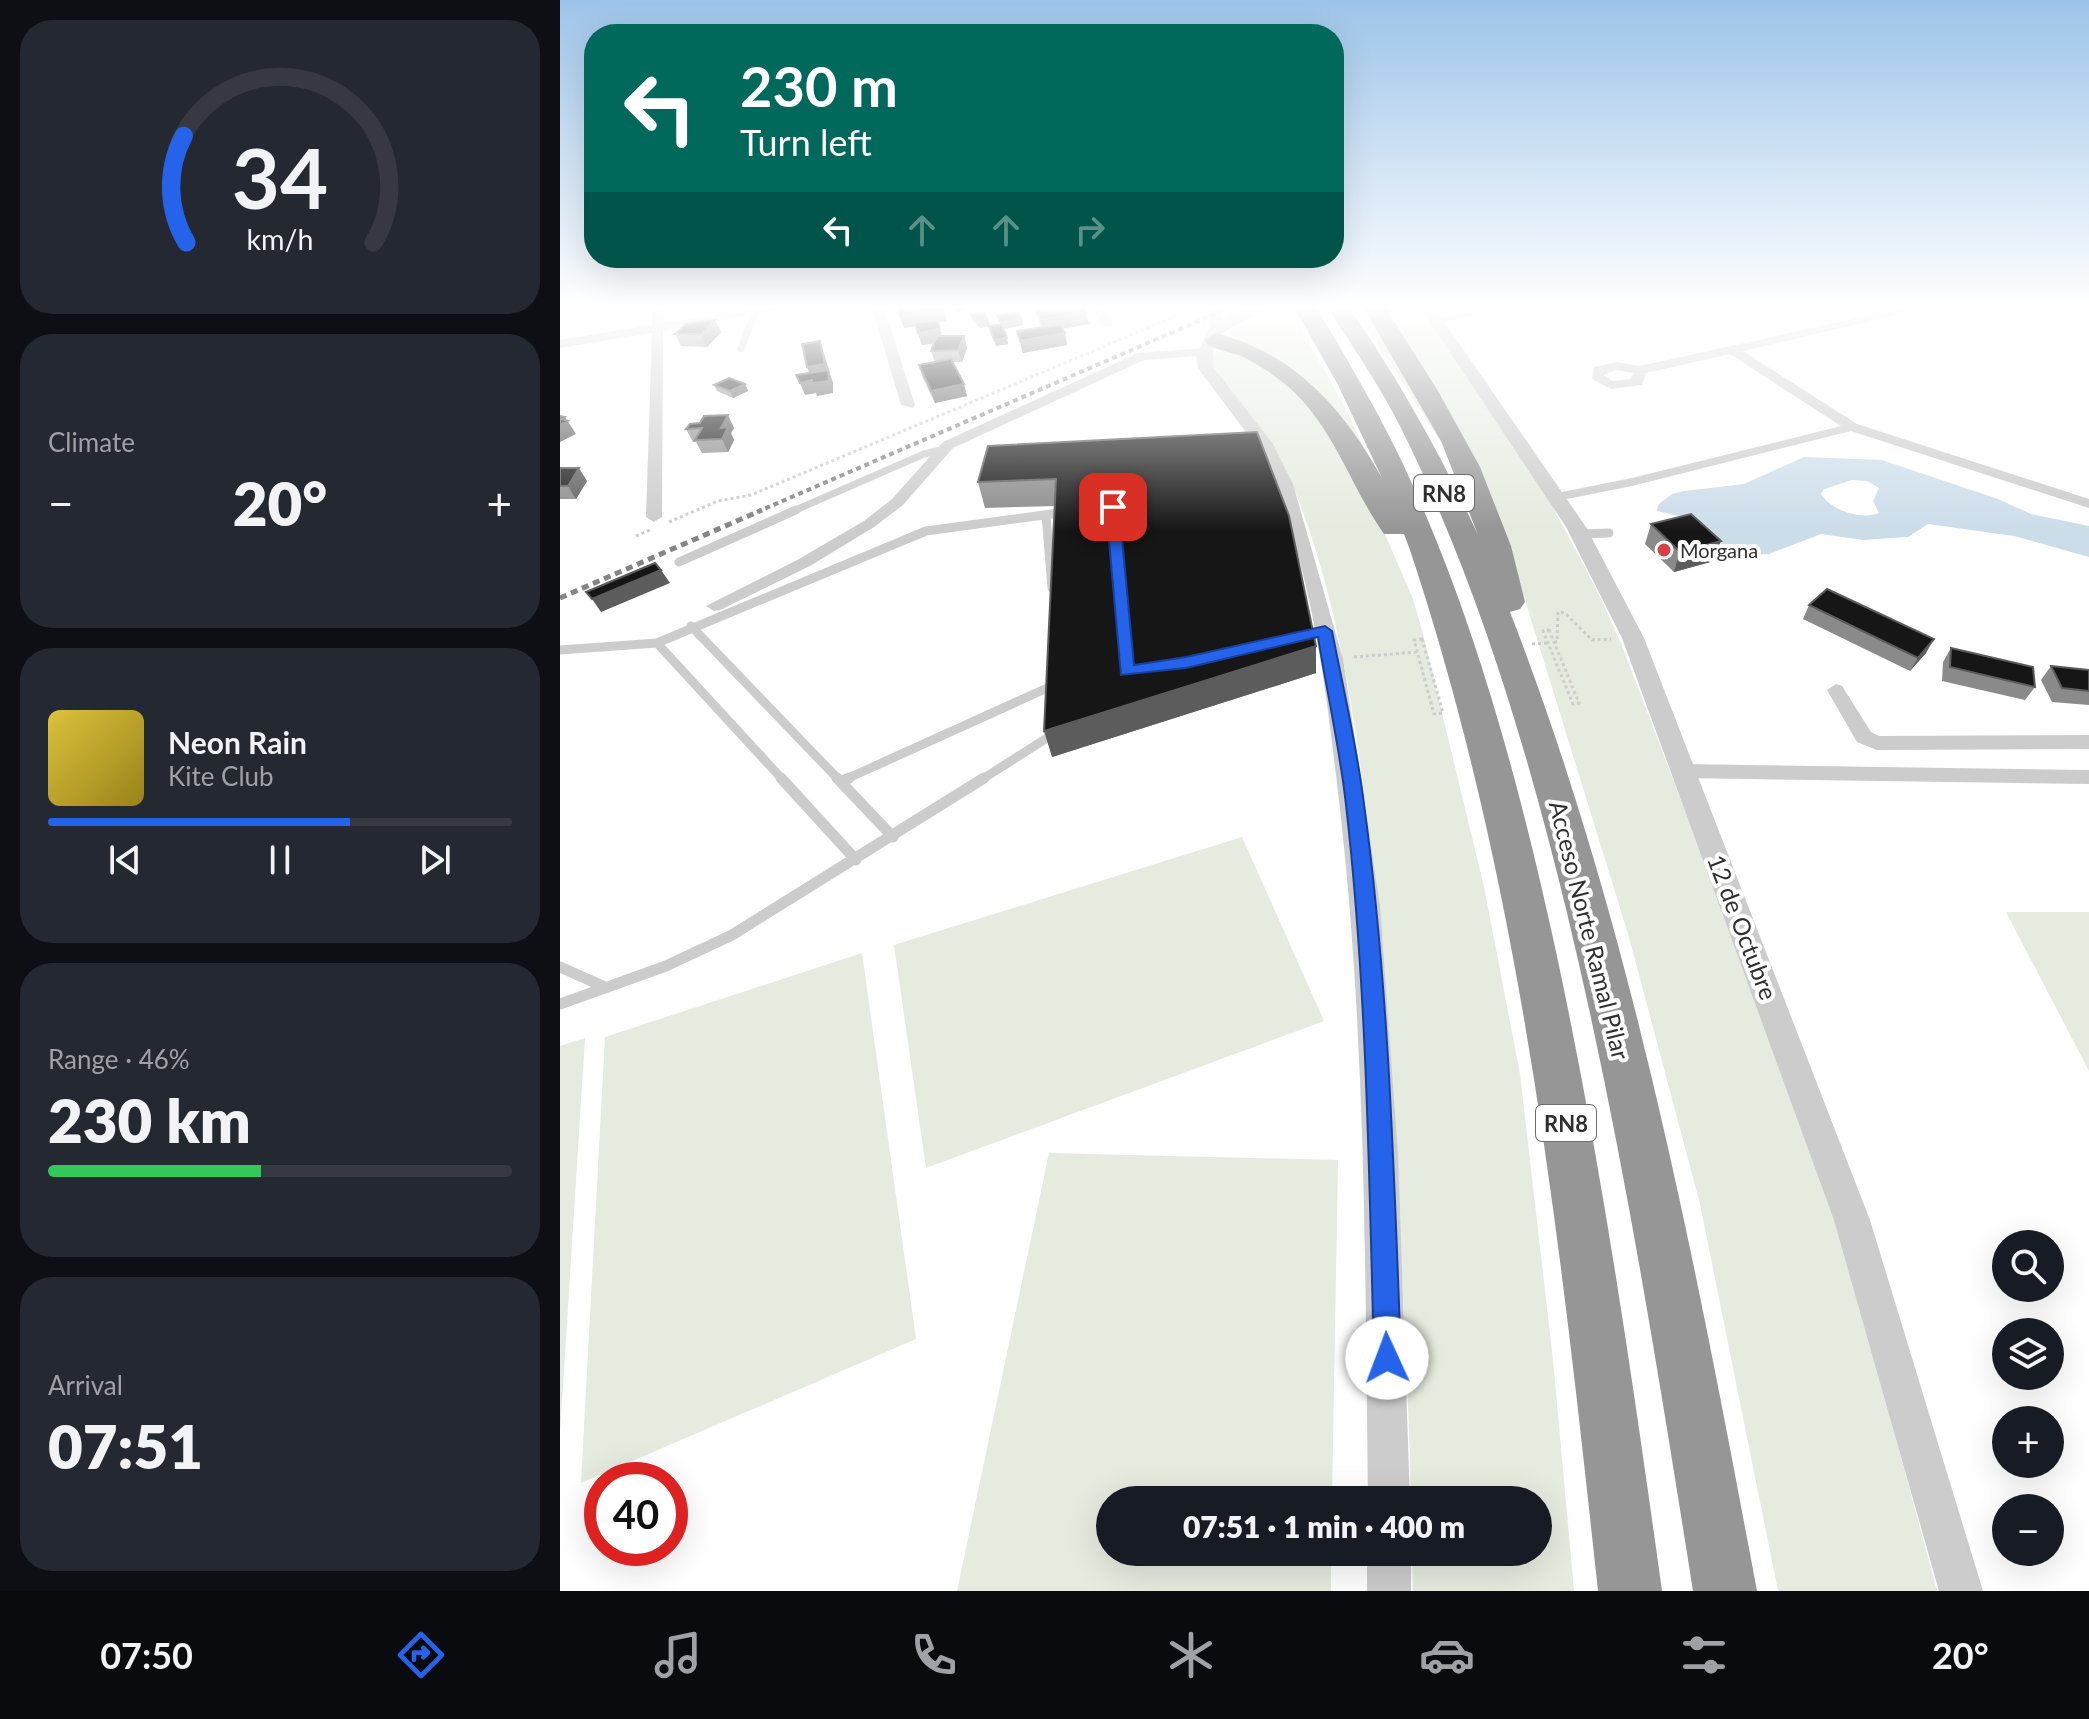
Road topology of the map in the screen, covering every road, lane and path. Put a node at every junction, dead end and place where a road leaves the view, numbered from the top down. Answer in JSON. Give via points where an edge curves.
{"nodes":[{"id":1,"x":658,"y":381,"type":"edge"},
{"id":2,"x":901,"y":381,"type":"edge"},
{"id":3,"x":1024,"y":381,"type":"edge"},
{"id":4,"x":1088,"y":381,"type":"edge"},
{"id":5,"x":1214,"y":381,"type":"edge"},
{"id":6,"x":1293,"y":381,"type":"edge"},
{"id":7,"x":1349,"y":381,"type":"edge"},
{"id":8,"x":1385,"y":381,"type":"edge"},
{"id":9,"x":1420,"y":381,"type":"edge"},
{"id":10,"x":1478,"y":381,"type":"edge"},
{"id":11,"x":1781,"y":381,"type":"edge"},
{"id":12,"x":908,"y":405,"type":"dead end"},
{"id":13,"x":1852,"y":427,"type":"junction"},
{"id":14,"x":941,"y":450,"type":"junction"},
{"id":15,"x":1557,"y":497,"type":"junction"},
{"id":16,"x":2089,"y":504,"type":"edge"},
{"id":17,"x":1073,"y":512,"type":"edge"},
{"id":18,"x":1046,"y":515,"type":"junction"},
{"id":19,"x":656,"y":524,"type":"junction"},
{"id":20,"x":1609,"y":533,"type":"dead end"},
{"id":21,"x":1580,"y":534,"type":"junction"},
{"id":22,"x":636,"y":536,"type":"dead end"},
{"id":23,"x":679,"y":562,"type":"dead end"},
{"id":24,"x":1051,"y":595,"type":"edge"},
{"id":25,"x":714,"y":606,"type":"dead end"},
{"id":26,"x":691,"y":626,"type":"junction"},
{"id":27,"x":1633,"y":638,"type":"junction"},
{"id":28,"x":1554,"y":642,"type":"junction"},
{"id":29,"x":657,"y":643,"type":"junction"},
{"id":30,"x":560,"y":650,"type":"edge"},
{"id":31,"x":1418,"y":652,"type":"junction"},
{"id":32,"x":1325,"y":660,"type":"junction"},
{"id":33,"x":1464,"y":663,"type":"junction"},
{"id":34,"x":1047,"y":672,"type":"edge"},
{"id":35,"x":1069,"y":679,"type":"edge"},
{"id":36,"x":1046,"y":688,"type":"junction"},
{"id":37,"x":1836,"y":690,"type":"dead end"},
{"id":38,"x":1523,"y":692,"type":"junction"},
{"id":39,"x":1067,"y":726,"type":"edge"},
{"id":40,"x":2089,"y":742,"type":"edge"},
{"id":41,"x":1683,"y":771,"type":"junction"},
{"id":42,"x":2089,"y":777,"type":"edge"},
{"id":43,"x":843,"y":781,"type":"junction"},
{"id":44,"x":893,"y":837,"type":"junction"},
{"id":45,"x":856,"y":860,"type":"junction"},
{"id":46,"x":560,"y":967,"type":"edge"},
{"id":47,"x":605,"y":987,"type":"junction"},
{"id":48,"x":560,"y":1004,"type":"edge"},
{"id":49,"x":1389,"y":1486,"type":"edge"},
{"id":50,"x":1389,"y":1566,"type":"edge"},
{"id":51,"x":1389,"y":1591,"type":"edge"},
{"id":52,"x":1630,"y":1591,"type":"edge"},
{"id":53,"x":1725,"y":1591,"type":"edge"},
{"id":54,"x":1961,"y":1591,"type":"edge"}],
"edges":[{"from":1,"to":19,"type":"street"},
{"from":2,"to":12,"type":"street"},
{"from":3,"to":19,"type":"path","via":[[751,495]]},
{"from":4,"to":14,"type":"street"},
{"from":5,"to":32,"type":"street","via":[[1246,418],[1303,543]]},
{"from":6,"to":33,"type":"highway","via":[[1336,424]]},
{"from":7,"to":33,"type":"highway","number":"RN8","via":[[1390,461]]},
{"from":8,"to":38,"type":"highway","name":"Acceso Norte Ramal Pilar","number":"RN8","via":[[1414,427],[1460,527]]},
{"from":9,"to":38,"type":"highway","via":[[1480,495],[1504,569]]},
{"from":10,"to":15,"type":"street","name":"12 de Octubre"},
{"from":11,"to":13,"type":"street"},
{"from":13,"to":15,"type":"street"},
{"from":13,"to":16,"type":"street"},
{"from":14,"to":23,"type":"lane"},
{"from":14,"to":25,"type":"street","via":[[890,509],[788,572]]},
{"from":15,"to":21,"type":"street","name":"12 de Octubre"},
{"from":17,"to":18,"type":"lane"},
{"from":18,"to":24,"type":"lane"},
{"from":18,"to":26,"type":"lane","via":[[926,531]]},
{"from":19,"to":22,"type":"path"},
{"from":20,"to":21,"type":"lane"},
{"from":21,"to":27,"type":"street","name":"12 de Octubre"},
{"from":26,"to":29,"type":"lane"},
{"from":26,"to":43,"type":"lane"},
{"from":27,"to":28,"type":"path","via":[[1592,640],[1558,612]]},
{"from":27,"to":41,"type":"street","name":"12 de Octubre"},
{"from":28,"to":28,"type":"path","via":[[1574,691],[1579,703],[1573,704],[1543,631],[1549,630]]},
{"from":29,"to":30,"type":"lane"},
{"from":29,"to":45,"type":"lane"},
{"from":31,"to":31,"type":"path","via":[[1434,714],[1443,713],[1422,639],[1414,640]]},
{"from":31,"to":32,"type":"path"},
{"from":32,"to":49,"type":"street","via":[[1355,802],[1366,906],[1381,1154]]},
{"from":33,"to":52,"type":"highway","number":"RN8","via":[[1527,910],[1560,1085]]},
{"from":34,"to":36,"type":"lane"},
{"from":35,"to":36,"type":"lane"},
{"from":36,"to":43,"type":"lane"},
{"from":37,"to":40,"type":"street","via":[[1864,737],[1877,743]]},
{"from":38,"to":53,"type":"highway","name":"Acceso Norte Ramal Pilar","number":"RN8","via":[[1597,947],[1640,1128]]},
{"from":39,"to":44,"type":"lane"},
{"from":41,"to":42,"type":"street"},
{"from":41,"to":54,"type":"street","name":"12 de Octubre","via":[[1852,1220]]},
{"from":43,"to":44,"type":"lane"},
{"from":44,"to":45,"type":"lane"},
{"from":45,"to":47,"type":"lane","via":[[732,935]]},
{"from":46,"to":47,"type":"lane"},
{"from":47,"to":48,"type":"lane"},
{"from":50,"to":51,"type":"street"}]}
